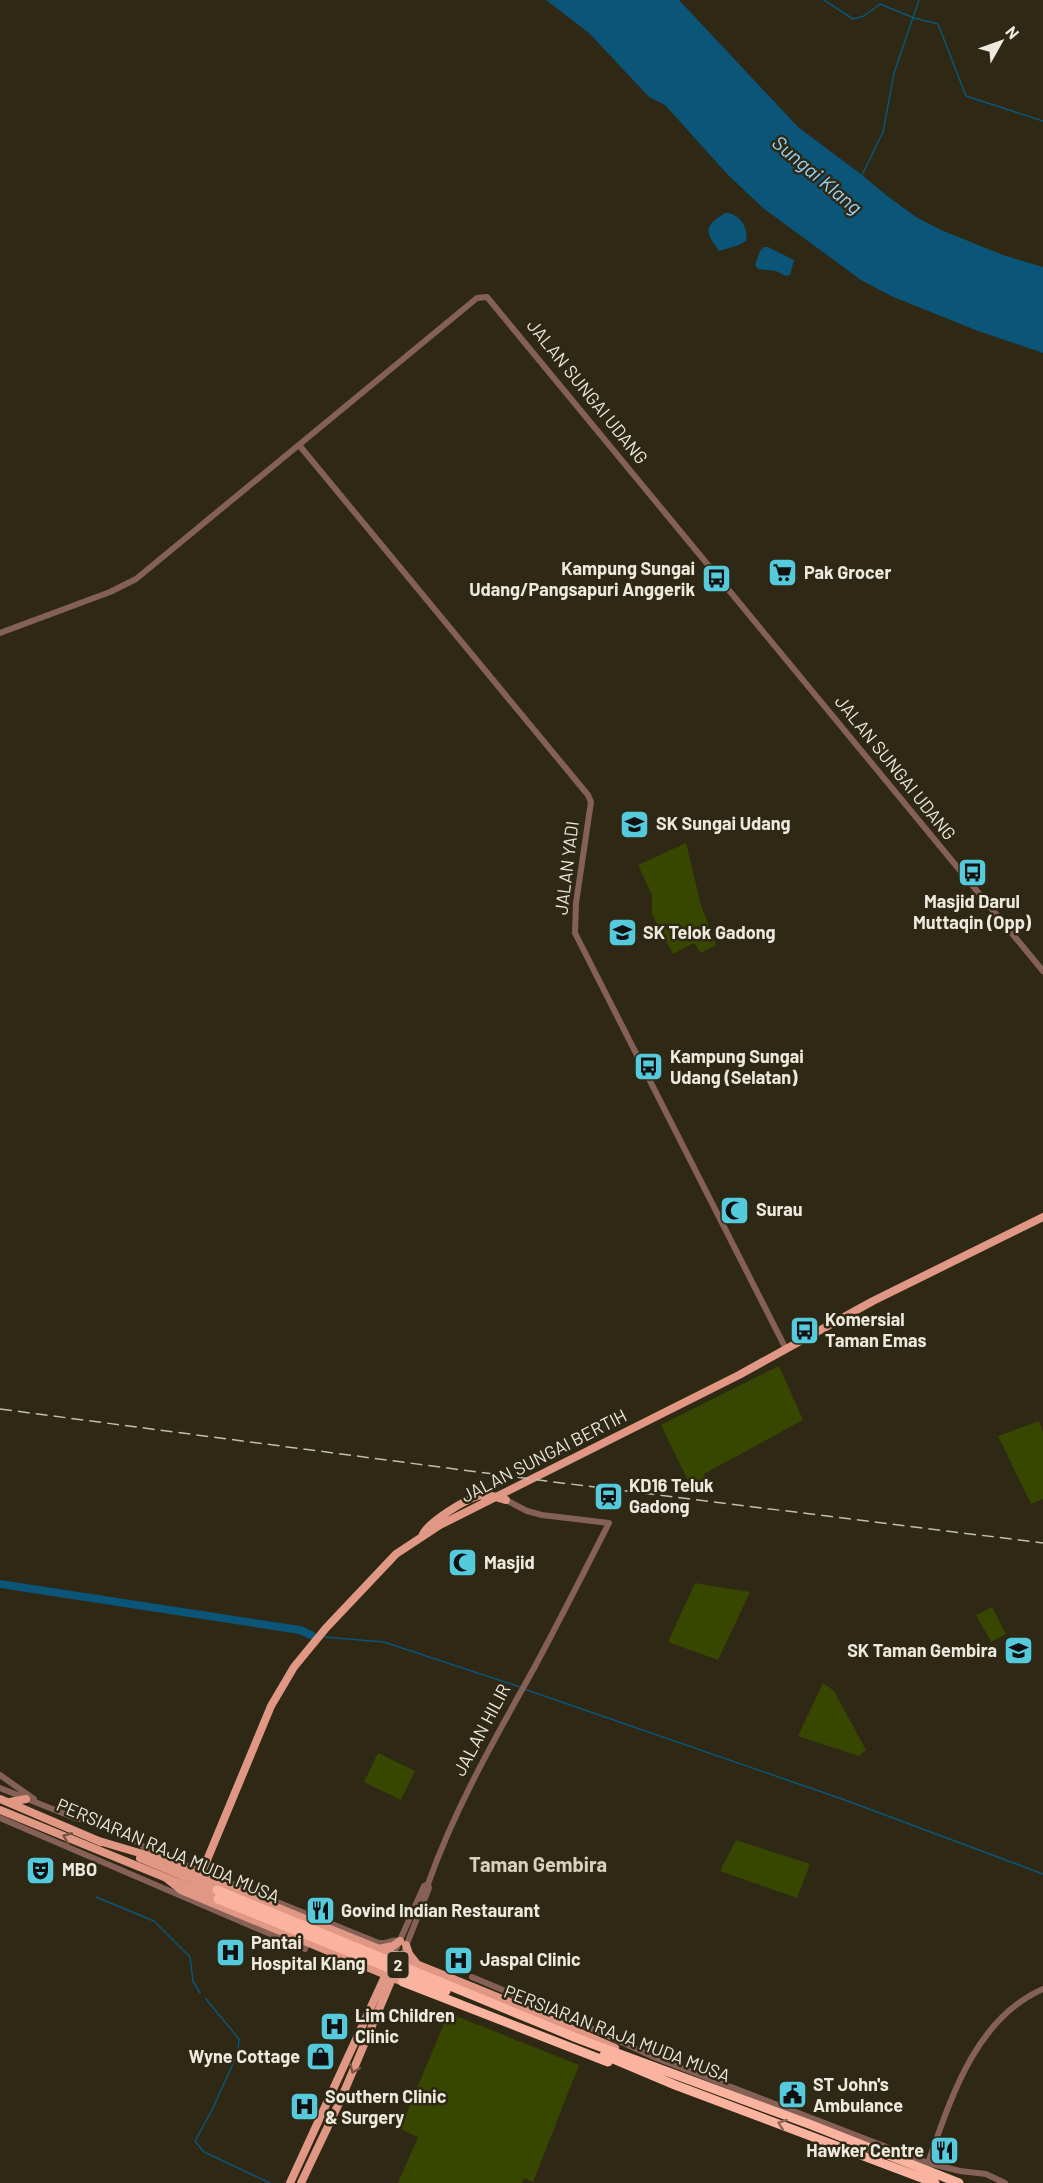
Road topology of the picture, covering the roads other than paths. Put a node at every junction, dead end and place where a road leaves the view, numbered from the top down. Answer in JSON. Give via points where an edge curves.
{"nodes":[{"id":1,"x":299,"y":445,"type":"junction"},
{"id":2,"x":0,"y":633,"type":"edge"},
{"id":3,"x":1043,"y":971,"type":"edge"},
{"id":4,"x":1043,"y":1217,"type":"edge"},
{"id":5,"x":786,"y":1349,"type":"junction"},
{"id":6,"x":506,"y":1500,"type":"joint"},
{"id":7,"x":423,"y":1536,"type":"junction"},
{"id":8,"x":0,"y":1775,"type":"edge"},
{"id":9,"x":0,"y":1788,"type":"edge"},
{"id":10,"x":0,"y":1799,"type":"edge"},
{"id":11,"x":26,"y":1799,"type":"junction"},
{"id":12,"x":8,"y":1803,"type":"junction"},
{"id":13,"x":44,"y":1806,"type":"junction"},
{"id":14,"x":0,"y":1810,"type":"edge"},
{"id":15,"x":0,"y":1818,"type":"edge"},
{"id":16,"x":99,"y":1841,"type":"junction"},
{"id":17,"x":202,"y":1872,"type":"junction"},
{"id":18,"x":166,"y":1878,"type":"junction"},
{"id":19,"x":218,"y":1894,"type":"junction"},
{"id":20,"x":279,"y":1903,"type":"junction"},
{"id":21,"x":237,"y":1916,"type":"junction"},
{"id":22,"x":303,"y":1919,"type":"junction"},
{"id":23,"x":403,"y":1943,"type":"junction"},
{"id":24,"x":366,"y":1945,"type":"junction"},
{"id":25,"x":377,"y":1949,"type":"junction"},
{"id":26,"x":397,"y":1957,"type":"junction"},
{"id":27,"x":360,"y":1963,"type":"junction"},
{"id":28,"x":419,"y":1966,"type":"junction"},
{"id":29,"x":371,"y":1968,"type":"junction"},
{"id":30,"x":437,"y":1972,"type":"junction"},
{"id":31,"x":389,"y":1976,"type":"junction"},
{"id":32,"x":472,"y":1977,"type":"joint"},
{"id":33,"x":458,"y":1981,"type":"junction"},
{"id":34,"x":403,"y":1982,"type":"junction"},
{"id":35,"x":384,"y":1988,"type":"junction"},
{"id":36,"x":1043,"y":1989,"type":"edge"},
{"id":37,"x":428,"y":1991,"type":"junction"},
{"id":38,"x":518,"y":2001,"type":"junction"},
{"id":39,"x":578,"y":2042,"type":"junction"},
{"id":40,"x":669,"y":2074,"type":"junction"},
{"id":41,"x":675,"y":2085,"type":"junction"},
{"id":42,"x":331,"y":2093,"type":"junction"},
{"id":43,"x":331,"y":2120,"type":"junction"},
{"id":44,"x":812,"y":2122,"type":"junction"},
{"id":45,"x":928,"y":2163,"type":"junction"},
{"id":46,"x":290,"y":2183,"type":"edge"},
{"id":47,"x":302,"y":2183,"type":"edge"},
{"id":48,"x":935,"y":2183,"type":"edge"},
{"id":49,"x":959,"y":2183,"type":"edge"},
{"id":50,"x":1005,"y":2183,"type":"edge"}],
"edges":[{"from":1,"to":2,"type":"street","name":"JALAN SUNGAI UDANG","via":[[130,583]]},
{"from":1,"to":3,"type":"street","name":"JALAN SUNGAI UDANG","via":[[477,298],[491,299]]},
{"from":1,"to":5,"type":"street","name":"JALAN YADI","via":[[588,795],[591,802],[575,933]]},
{"from":4,"to":5,"type":"main road","name":"JALAN SUNGAI BERTIH"},
{"from":5,"to":7,"type":"main road","name":"JALAN SUNGAI BERTIH"},
{"from":6,"to":7,"type":"main road","via":[[478,1496],[436,1519]]},
{"from":6,"to":23,"type":"street","name":"JALAN HILIR","via":[[549,1516],[609,1523],[470,1785]]},
{"from":7,"to":17,"type":"main road","name":"JALAN SUNGAI BERTIH","via":[[382,1568],[314,1641],[287,1677],[271,1706]]},
{"from":8,"to":13,"type":"street"},
{"from":9,"to":11,"type":"street"},
{"from":10,"to":12,"type":"main road","name":"PERSIARAN RAJA MUDA MUSA","number":"2"},
{"from":11,"to":12,"type":"main road"},
{"from":11,"to":13,"type":"street"},
{"from":12,"to":16,"type":"main road","name":"PERSIARAN RAJA MUDA MUSA","number":"2"},
{"from":13,"to":17,"type":"street","via":[[113,1826],[148,1850]]},
{"from":18,"to":14,"type":"main road","name":"PERSIARAN RAJA MUDA MUSA","number":"2","one_way":true},
{"from":15,"to":21,"type":"street"},
{"from":16,"to":19,"type":"main road","name":"PERSIARAN RAJA MUDA MUSA","number":"2"},
{"from":16,"to":22,"type":"main road","via":[[153,1857]]},
{"from":17,"to":20,"type":"street"},
{"from":18,"to":19,"type":"main road","name":"PERSIARAN RAJA MUDA MUSA","number":"2"},
{"from":18,"to":21,"type":"main road","via":[[181,1890]]},
{"from":19,"to":39,"type":"highway","name":"PERSIARAN RAJA MUDA MUSA","number":"2"},
{"from":20,"to":22,"type":"main road"},
{"from":20,"to":23,"type":"street","via":[[379,1943]]},
{"from":21,"to":27,"type":"main road"},
{"from":22,"to":24,"type":"main road"},
{"from":23,"to":25,"type":"main road"},
{"from":23,"to":26,"type":"street","name":"JALAN HILIR"},
{"from":23,"to":28,"type":"main road"},
{"from":24,"to":25,"type":"main road"},
{"from":24,"to":27,"type":"main road","via":[[377,1958]]},
{"from":25,"to":26,"type":"main road"},
{"from":26,"to":28,"type":"main road"},
{"from":26,"to":31,"type":"main road"},
{"from":27,"to":29,"type":"main road"},
{"from":28,"to":30,"type":"main road"},
{"from":29,"to":31,"type":"main road"},
{"from":29,"to":35,"type":"main road"},
{"from":30,"to":33,"type":"main road"},
{"from":30,"to":37,"type":"main road","via":[[422,1976],[420,1981]]},
{"from":31,"to":34,"type":"main road"},
{"from":31,"to":35,"type":"main road"},
{"from":32,"to":33,"type":"main road"},
{"from":32,"to":38,"type":"street"},
{"from":33,"to":38,"type":"main road"},
{"from":34,"to":35,"type":"main road"},
{"from":34,"to":37,"type":"highway"},
{"from":35,"to":42,"type":"main road"},
{"from":35,"to":43,"type":"main road","one_way":true},
{"from":36,"to":45,"type":"street","via":[[1012,2008],[986,2036],[954,2092]]},
{"from":37,"to":41,"type":"highway"},
{"from":38,"to":40,"type":"main road"},
{"from":38,"to":44,"type":"street"},
{"from":39,"to":40,"type":"highway","name":"PERSIARAN RAJA MUDA MUSA","number":"2"},
{"from":39,"to":41,"type":"highway","name":"PERSIARAN RAJA MUDA MUSA","number":"2"},
{"from":40,"to":44,"type":"highway","name":"PERSIARAN RAJA MUDA MUSA","number":"2"},
{"from":48,"to":41,"type":"highway","name":"PERSIARAN RAJA MUDA MUSA","number":"2","one_way":true},
{"from":42,"to":43,"type":"main road","via":[[335,2106]]},
{"from":42,"to":46,"type":"main road"},
{"from":43,"to":47,"type":"main road"},
{"from":44,"to":45,"type":"street"},
{"from":44,"to":49,"type":"highway","name":"PERSIARAN RAJA MUDA MUSA","number":"2"},
{"from":45,"to":50,"type":"street","via":[[986,2174]]}]}
